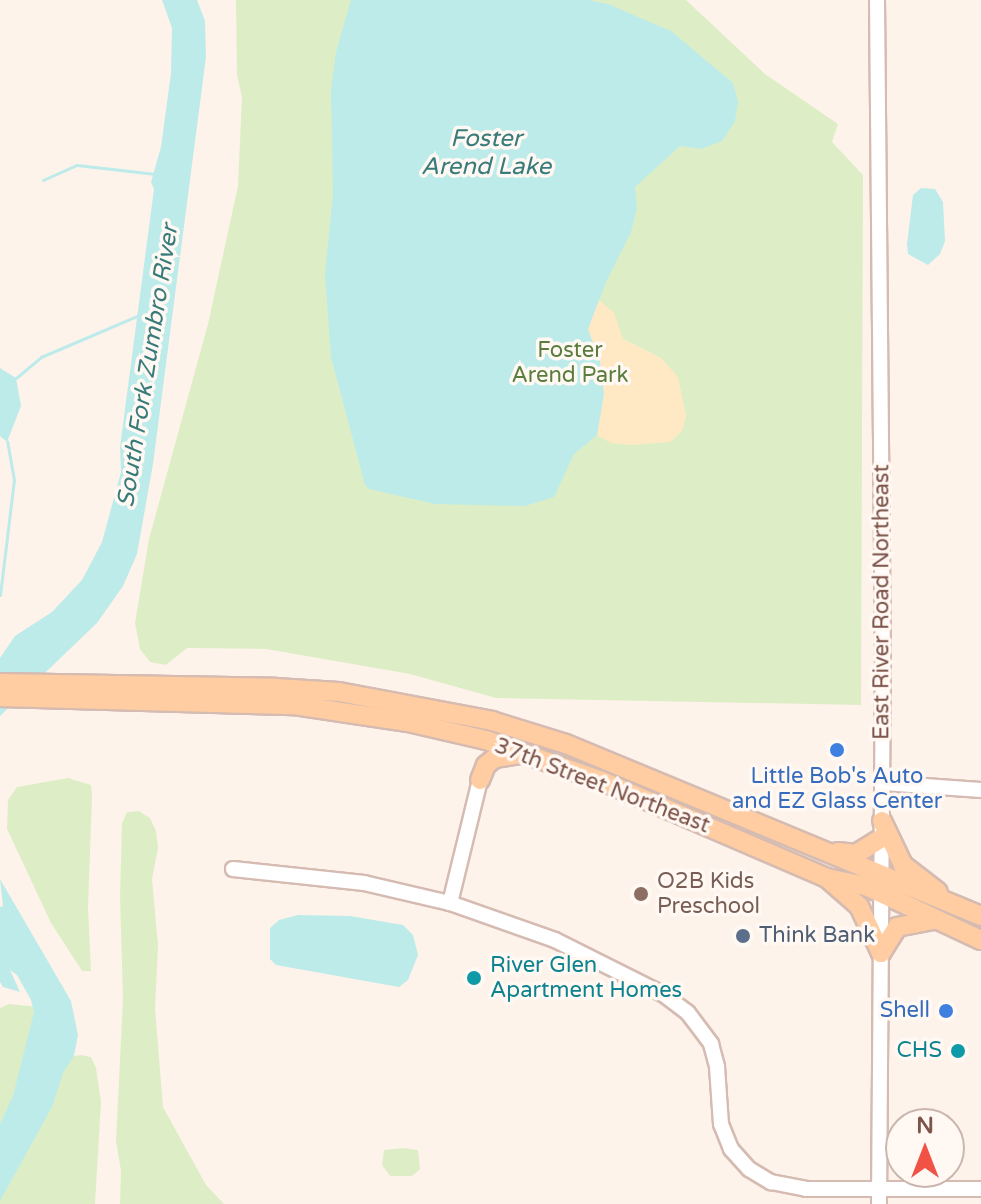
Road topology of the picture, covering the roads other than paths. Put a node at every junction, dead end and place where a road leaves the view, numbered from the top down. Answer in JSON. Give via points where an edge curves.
{"nodes":[{"id":1,"x":877,"y":0,"type":"edge"},
{"id":2,"x":0,"y":683,"type":"edge"},
{"id":3,"x":66,"y":690,"type":"junction"},
{"id":4,"x":0,"y":697,"type":"edge"},
{"id":5,"x":453,"y":732,"type":"junction"},
{"id":6,"x":555,"y":763,"type":"junction"},
{"id":7,"x":480,"y":780,"type":"junction"},
{"id":8,"x":883,"y":783,"type":"junction"},
{"id":9,"x":981,"y":790,"type":"edge"},
{"id":10,"x":882,"y":829,"type":"junction"},
{"id":11,"x":819,"y":850,"type":"junction"},
{"id":12,"x":233,"y":869,"type":"dead end"},
{"id":13,"x":827,"y":878,"type":"junction"},
{"id":14,"x":881,"y":885,"type":"junction"},
{"id":15,"x":949,"y":902,"type":"junction"},
{"id":16,"x":450,"y":903,"type":"junction"},
{"id":17,"x":981,"y":916,"type":"edge"},
{"id":18,"x":933,"y":920,"type":"junction"},
{"id":19,"x":981,"y":940,"type":"edge"},
{"id":20,"x":881,"y":953,"type":"junction"},
{"id":21,"x":981,"y":1189,"type":"edge"},
{"id":22,"x":879,"y":1197,"type":"edge"}],
"edges":[{"from":1,"to":8,"type":"street","name":"East River Road Northeast"},
{"from":2,"to":3,"type":"main road"},
{"from":3,"to":4,"type":"main road"},
{"from":3,"to":5,"type":"main road","name":"37th Street Northeast","via":[[294,705]]},
{"from":3,"to":11,"type":"main road","name":"37th Street Northeast","via":[[276,688],[339,692],[442,710],[566,744]]},
{"from":5,"to":6,"type":"main road","name":"37th Street Northeast"},
{"from":5,"to":7,"type":"main road","via":[[474,753]]},
{"from":6,"to":7,"type":"main road","via":[[502,755],[486,765]]},
{"from":6,"to":13,"type":"main road","name":"37th Street Northeast"},
{"from":7,"to":16,"type":"street"},
{"from":8,"to":9,"type":"street"},
{"from":8,"to":10,"type":"street","name":"East River Road Northeast"},
{"from":10,"to":11,"type":"main road","via":[[856,854]]},
{"from":10,"to":14,"type":"street","name":"East River Road Northeast"},
{"from":10,"to":15,"type":"main road","via":[[903,865]]},
{"from":11,"to":14,"type":"main road","name":"37th Street Northeast"},
{"from":12,"to":16,"type":"street","via":[[364,883]]},
{"from":13,"to":14,"type":"main road","name":"37th Street Northeast"},
{"from":13,"to":20,"type":"main road","via":[[859,906]]},
{"from":14,"to":15,"type":"main road","name":"37th Street Northeast"},
{"from":14,"to":18,"type":"main road","name":"37th Street Northeast"},
{"from":14,"to":20,"type":"street","name":"East River Road Northeast"},
{"from":15,"to":17,"type":"main road","name":"37th Street Northeast"},
{"from":16,"to":22,"type":"street","via":[[582,952],[688,1013],[714,1054],[725,1138],[749,1169],[793,1189]]},
{"from":18,"to":19,"type":"main road","name":"37th Street Northeast"},
{"from":18,"to":20,"type":"main road","via":[[897,927]]},
{"from":20,"to":22,"type":"street","name":"East River Road Northeast"},
{"from":21,"to":22,"type":"street"}]}
